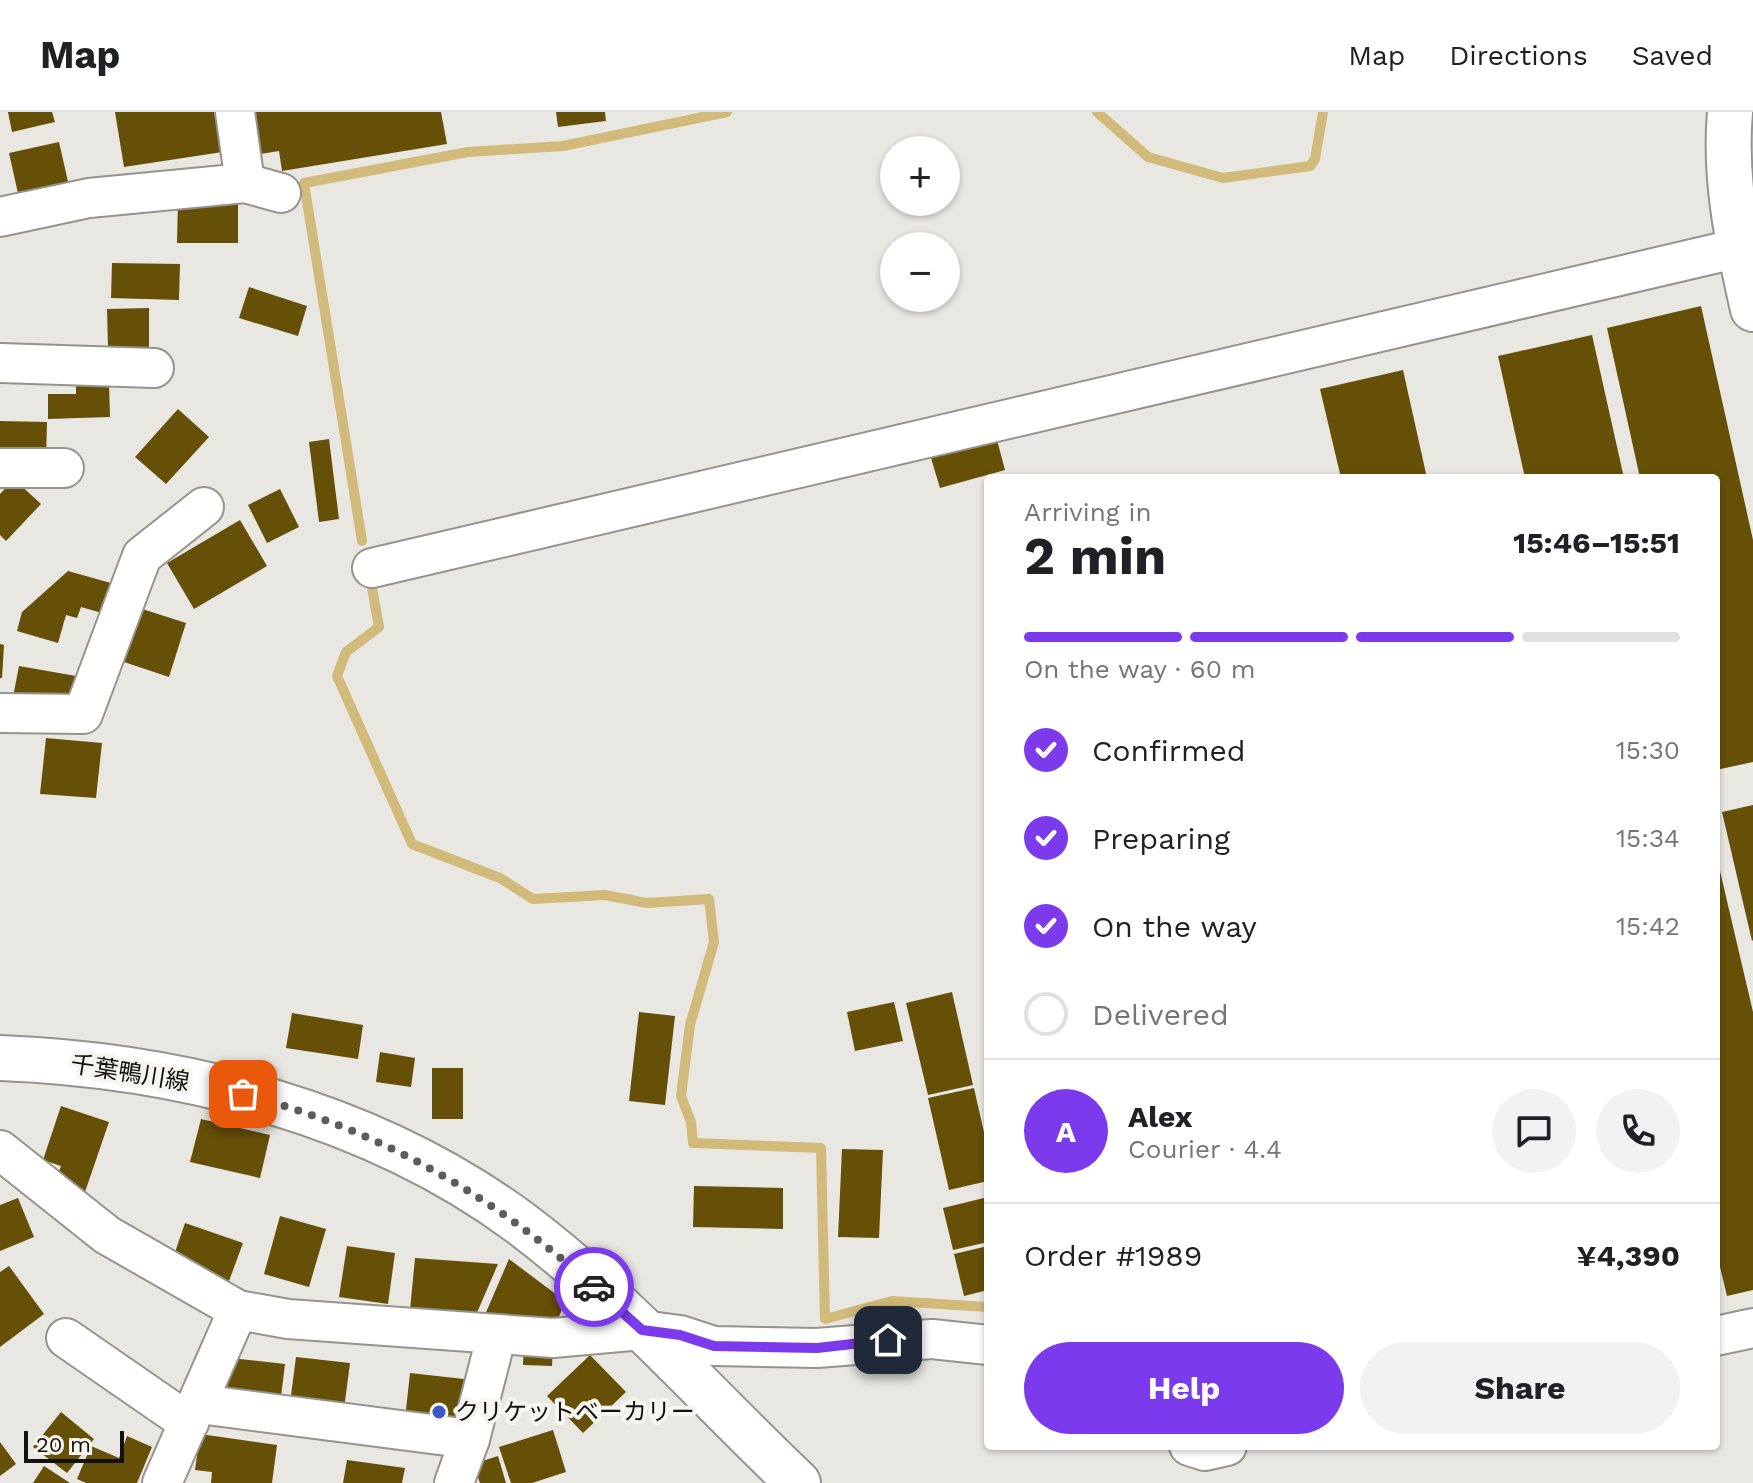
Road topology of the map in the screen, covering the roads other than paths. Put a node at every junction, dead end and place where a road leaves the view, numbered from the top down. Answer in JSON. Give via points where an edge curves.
{"nodes":[{"id":1,"x":235,"y":112,"type":"edge"},
{"id":2,"x":1730,"y":112,"type":"edge"},
{"id":3,"x":0,"y":216,"type":"edge"},
{"id":4,"x":1739,"y":248,"type":"junction"},
{"id":5,"x":1753,"y":309,"type":"edge"},
{"id":6,"x":0,"y":363,"type":"edge"},
{"id":7,"x":154,"y":368,"type":"dead end"},
{"id":8,"x":0,"y":468,"type":"edge"},
{"id":9,"x":64,"y":468,"type":"dead end"},
{"id":10,"x":204,"y":507,"type":"dead end"},
{"id":11,"x":372,"y":568,"type":"dead end"},
{"id":12,"x":0,"y":713,"type":"edge"},
{"id":13,"x":0,"y":1058,"type":"edge"},
{"id":14,"x":0,"y":1150,"type":"edge"},
{"id":15,"x":238,"y":1310,"type":"junction"},
{"id":16,"x":1753,"y":1328,"type":"edge"},
{"id":17,"x":642,"y":1330,"type":"junction"},
{"id":18,"x":497,"y":1334,"type":"junction"},
{"id":19,"x":1720,"y":1335,"type":"edge"},
{"id":20,"x":66,"y":1338,"type":"dead end"},
{"id":21,"x":984,"y":1345,"type":"edge"},
{"id":22,"x":194,"y":1414,"type":"junction"},
{"id":23,"x":470,"y":1439,"type":"junction"},
{"id":24,"x":162,"y":1483,"type":"edge"},
{"id":25,"x":454,"y":1483,"type":"edge"},
{"id":26,"x":798,"y":1483,"type":"edge"}],
"edges":[{"from":1,"to":3,"type":"street","via":[[263,188],[89,198]]},
{"from":2,"to":4,"type":"main road","via":[[1726,159]]},
{"from":4,"to":5,"type":"main road"},
{"from":4,"to":11,"type":"street"},
{"from":6,"to":7,"type":"street"},
{"from":8,"to":9,"type":"street"},
{"from":10,"to":12,"type":"street","via":[[142,556],[83,714]]},
{"from":13,"to":17,"type":"main road","name":"千葉鴨川線","via":[[149,1073],[226,1089],[295,1108],[376,1140],[445,1174],[519,1223]]},
{"from":14,"to":15,"type":"street","via":[[107,1235]]},
{"from":15,"to":18,"type":"street","via":[[288,1319]]},
{"from":15,"to":22,"type":"street"},
{"from":16,"to":19,"type":"street"},
{"from":17,"to":18,"type":"street","via":[[553,1338]]},
{"from":17,"to":21,"type":"street","via":[[714,1346],[817,1348],[932,1339]]},
{"from":17,"to":26,"type":"main road","name":"千葉鴨川線"},
{"from":18,"to":23,"type":"street"},
{"from":20,"to":22,"type":"street"},
{"from":22,"to":23,"type":"street"},
{"from":22,"to":24,"type":"street"},
{"from":23,"to":25,"type":"street"}]}
